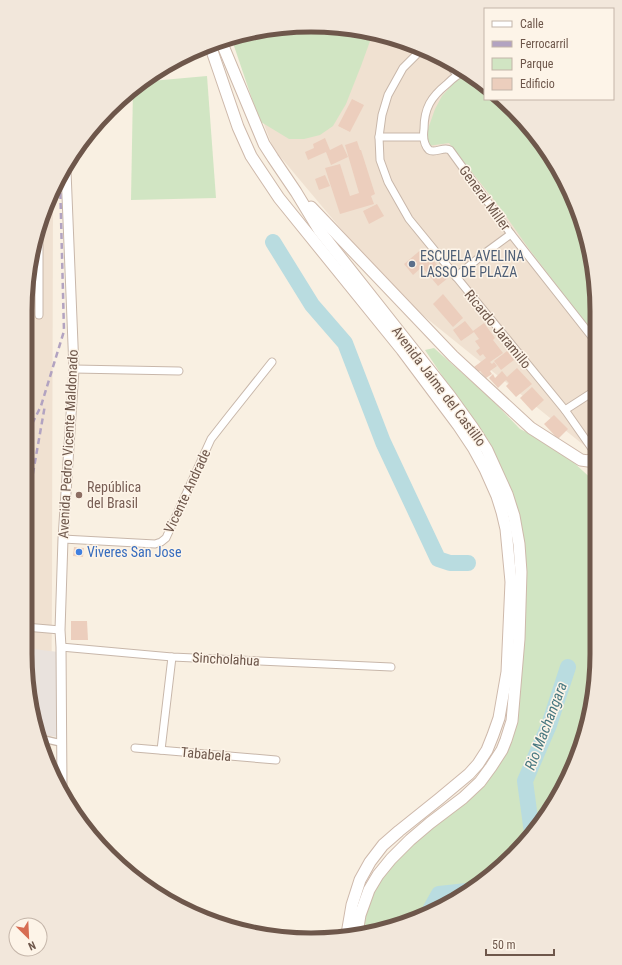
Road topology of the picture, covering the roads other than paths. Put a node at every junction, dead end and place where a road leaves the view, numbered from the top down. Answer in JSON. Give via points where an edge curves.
{"nodes":[{"id":1,"x":223,"y":46,"type":"edge"},
{"id":2,"x":212,"y":50,"type":"edge"},
{"id":3,"x":418,"y":53,"type":"edge"},
{"id":4,"x":455,"y":72,"type":"edge"},
{"id":5,"x":457,"y":75,"type":"joint"},
{"id":6,"x":379,"y":137,"type":"junction"},
{"id":7,"x":423,"y":137,"type":"junction"},
{"id":8,"x":66,"y":177,"type":"edge"},
{"id":9,"x":296,"y":192,"type":"junction"},
{"id":10,"x":511,"y":234,"type":"junction"},
{"id":11,"x":39,"y":250,"type":"edge"},
{"id":12,"x":456,"y":277,"type":"junction"},
{"id":13,"x":39,"y":315,"type":"dead end"},
{"id":14,"x":590,"y":334,"type":"edge"},
{"id":15,"x":272,"y":362,"type":"dead end"},
{"id":16,"x":74,"y":369,"type":"junction"},
{"id":17,"x":178,"y":371,"type":"dead end"},
{"id":18,"x":590,"y":394,"type":"edge"},
{"id":19,"x":564,"y":410,"type":"junction"},
{"id":20,"x":590,"y":446,"type":"edge"},
{"id":21,"x":590,"y":460,"type":"edge"},
{"id":22,"x":62,"y":540,"type":"junction"},
{"id":23,"x":32,"y":628,"type":"edge"},
{"id":24,"x":60,"y":630,"type":"junction"},
{"id":25,"x":61,"y":647,"type":"junction"},
{"id":26,"x":172,"y":656,"type":"junction"},
{"id":27,"x":391,"y":667,"type":"dead end"},
{"id":28,"x":46,"y":740,"type":"edge"},
{"id":29,"x":61,"y":743,"type":"junction"},
{"id":30,"x":136,"y":748,"type":"dead end"},
{"id":31,"x":161,"y":750,"type":"junction"},
{"id":32,"x":276,"y":760,"type":"dead end"},
{"id":33,"x":62,"y":779,"type":"edge"},
{"id":34,"x":358,"y":929,"type":"edge"},
{"id":35,"x":348,"y":931,"type":"edge"}],
"edges":[{"from":1,"to":9,"type":"main road","name":"Avenida Jaime del Castillo","via":[[264,144]]},
{"from":2,"to":35,"type":"main road","name":"Avenida Jaime del Castillo","via":[[244,142],[265,179],[402,350],[458,425],[485,469],[497,496],[506,530],[511,582],[506,672],[499,718],[493,735],[487,750],[469,774],[399,830],[370,862],[354,898]]},
{"from":3,"to":6,"type":"street","name":"Ricardo Jaramillo","via":[[402,68],[388,94]]},
{"from":4,"to":5,"type":"street"},
{"from":5,"to":7,"type":"street","via":[[437,92],[428,107]]},
{"from":6,"to":7,"type":"street"},
{"from":6,"to":12,"type":"street","name":"Ricardo Jaramillo","via":[[380,160],[388,182],[409,219]]},
{"from":7,"to":10,"type":"street","name":"General Miller","via":[[431,151],[450,150]]},
{"from":8,"to":16,"type":"street","name":"Avenida Pedro Vicente Maldonado"},
{"from":9,"to":21,"type":"main road","via":[[453,356],[532,428],[581,460]]},
{"from":9,"to":34,"type":"main road","name":"Avenida Jaime del Castillo","via":[[319,230],[450,396],[487,450],[514,516],[520,544],[519,640],[512,722],[504,745],[480,782],[410,840],[378,875],[368,890]]},
{"from":10,"to":12,"type":"street"},
{"from":10,"to":14,"type":"street","name":"General Miller"},
{"from":11,"to":13,"type":"street"},
{"from":12,"to":19,"type":"street","name":"Ricardo Jaramillo"},
{"from":15,"to":22,"type":"street","name":"Vicente Andrade","via":[[211,439],[166,538],[155,544]]},
{"from":16,"to":17,"type":"street"},
{"from":16,"to":22,"type":"street","name":"Avenida Pedro Vicente Maldonado"},
{"from":18,"to":19,"type":"street"},
{"from":19,"to":20,"type":"street","name":"Ricardo Jaramillo"},
{"from":22,"to":24,"type":"street","name":"Avenida Pedro Vicente Maldonado"},
{"from":23,"to":24,"type":"street"},
{"from":24,"to":25,"type":"street","name":"Avenida Pedro Vicente Maldonado"},
{"from":25,"to":26,"type":"street","name":"Sincholahua"},
{"from":25,"to":29,"type":"street","name":"Avenida Pedro Vicente Maldonado"},
{"from":26,"to":27,"type":"street","name":"Sincholahua"},
{"from":26,"to":31,"type":"street"},
{"from":28,"to":29,"type":"street"},
{"from":29,"to":33,"type":"street","name":"Avenida Pedro Vicente Maldonado"},
{"from":30,"to":31,"type":"street","name":"Tababela"},
{"from":31,"to":32,"type":"street","name":"Tababela"}]}
